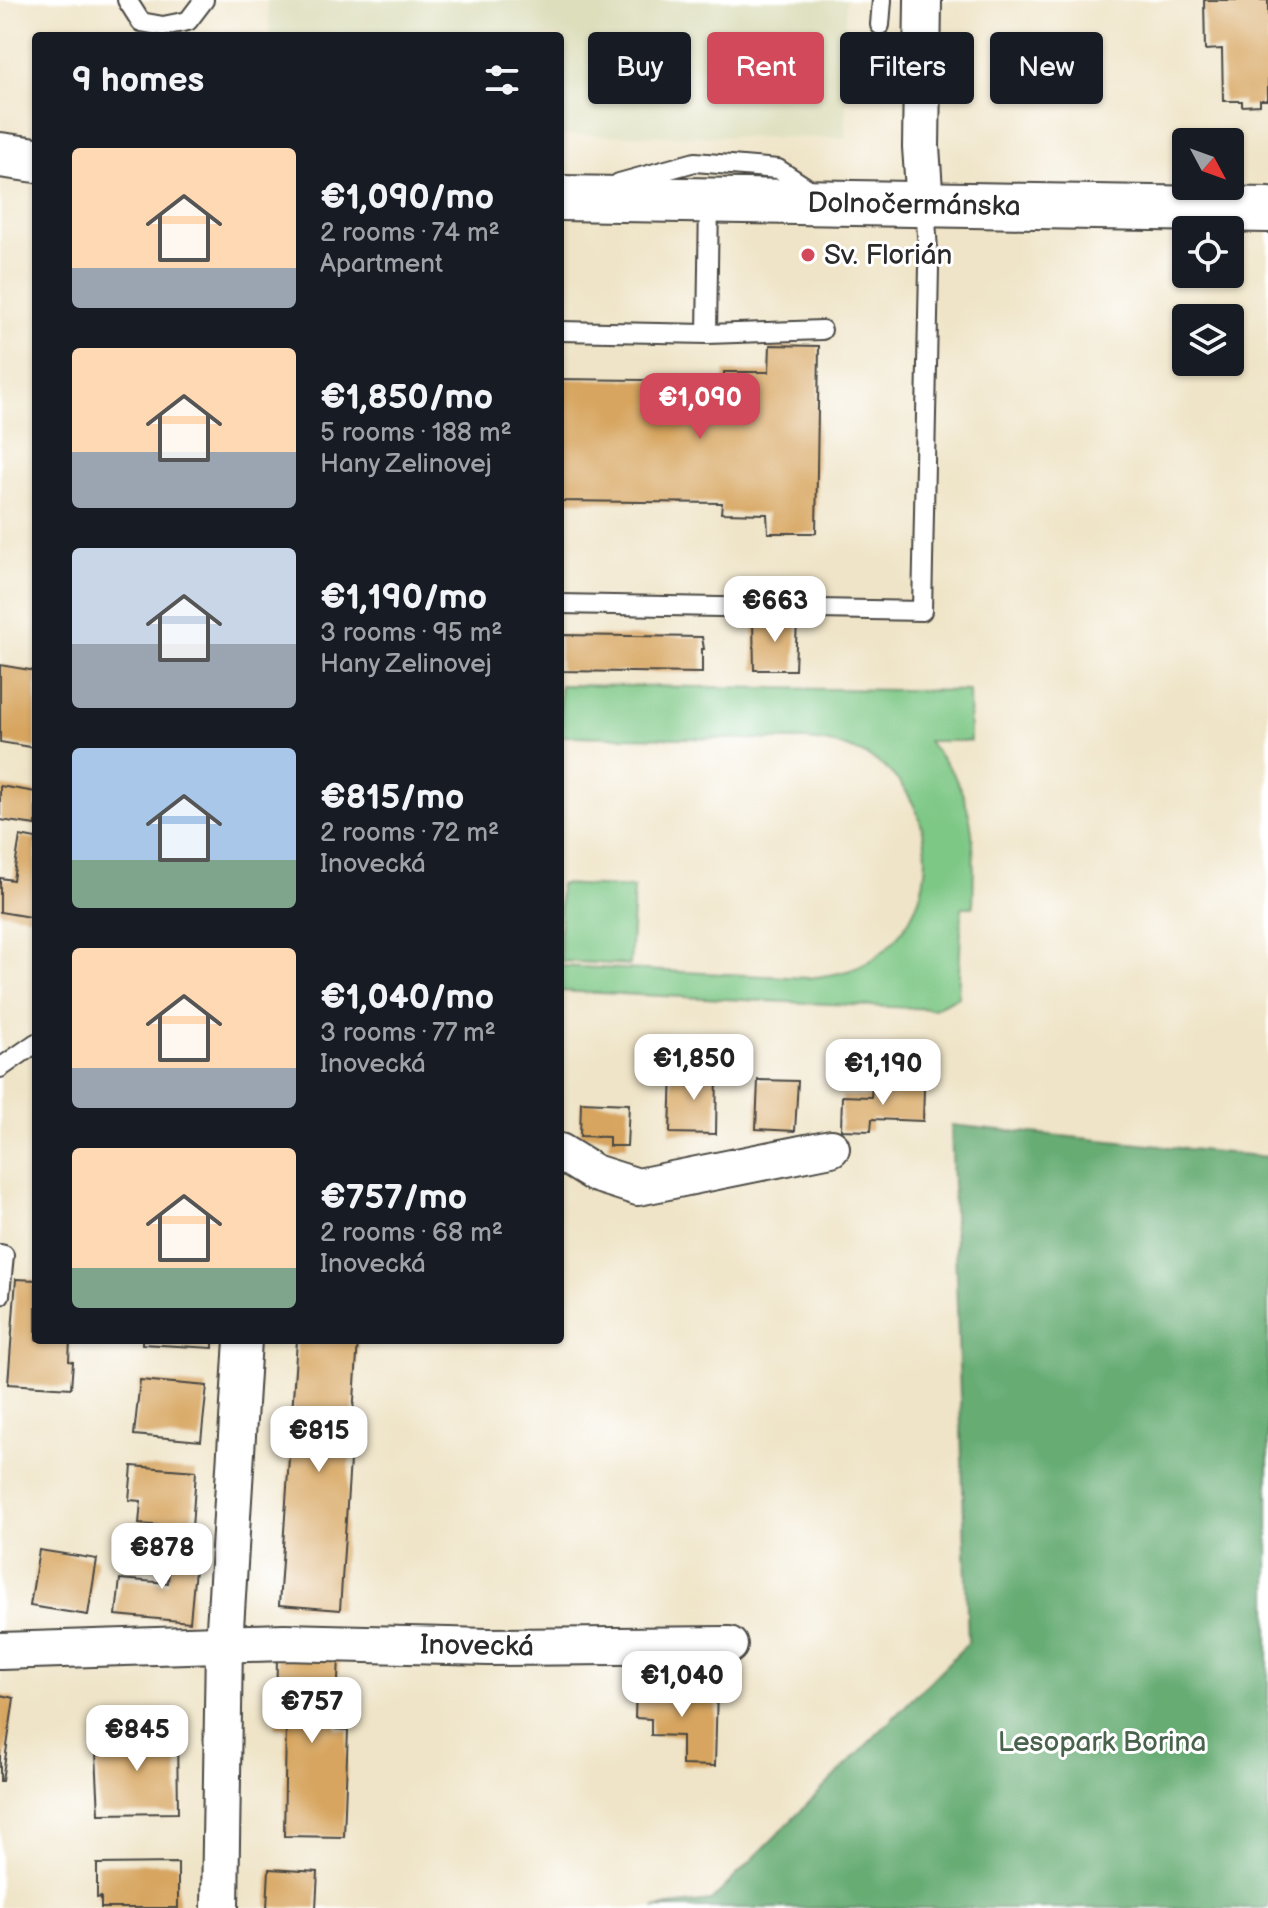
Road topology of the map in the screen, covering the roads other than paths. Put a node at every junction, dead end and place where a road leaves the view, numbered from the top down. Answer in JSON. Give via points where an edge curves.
{"nodes":[{"id":1,"x":127,"y":0,"type":"edge"},
{"id":2,"x":204,"y":0,"type":"edge"},
{"id":3,"x":882,"y":0,"type":"edge"},
{"id":4,"x":923,"y":0,"type":"edge"},
{"id":5,"x":880,"y":25,"type":"dead end"},
{"id":6,"x":0,"y":155,"type":"edge"},
{"id":7,"x":32,"y":159,"type":"edge"},
{"id":8,"x":564,"y":198,"type":"edge"},
{"id":9,"x":709,"y":201,"type":"junction"},
{"id":10,"x":831,"y":203,"type":"junction"},
{"id":11,"x":925,"y":204,"type":"junction"},
{"id":12,"x":1268,"y":210,"type":"edge"},
{"id":13,"x":822,"y":330,"type":"dead end"},
{"id":14,"x":564,"y":331,"type":"edge"},
{"id":15,"x":707,"y":334,"type":"junction"},
{"id":16,"x":564,"y":604,"type":"edge"},
{"id":17,"x":32,"y":1046,"type":"edge"},
{"id":18,"x":0,"y":1068,"type":"edge"},
{"id":19,"x":831,"y":1148,"type":"dead end"},
{"id":20,"x":564,"y":1154,"type":"edge"},
{"id":21,"x":0,"y":1254,"type":"edge"},
{"id":22,"x":0,"y":1295,"type":"edge"},
{"id":23,"x":243,"y":1344,"type":"edge"},
{"id":24,"x":224,"y":1644,"type":"junction"},
{"id":25,"x":729,"y":1645,"type":"dead end"},
{"id":26,"x":0,"y":1651,"type":"edge"},
{"id":27,"x":220,"y":1908,"type":"edge"}],
"edges":[{"from":1,"to":2,"type":"lane","via":[[141,22],[163,26],[188,21]]},
{"from":3,"to":5,"type":"lane"},
{"from":4,"to":11,"type":"street"},
{"from":6,"to":7,"type":"street"},
{"from":8,"to":9,"type":"street","name":"Dolnočermánska"},
{"from":8,"to":10,"type":"lane","via":[[695,162],[778,169]]},
{"from":9,"to":10,"type":"street","name":"Dolnočermánska"},
{"from":9,"to":15,"type":"lane"},
{"from":10,"to":11,"type":"street","name":"Dolnočermánska"},
{"from":11,"to":12,"type":"street","name":"Dolnočermánska"},
{"from":11,"to":16,"type":"lane","via":[[929,267],[922,611]]},
{"from":13,"to":15,"type":"lane"},
{"from":14,"to":15,"type":"lane"},
{"from":17,"to":18,"type":"lane"},
{"from":19,"to":20,"type":"street","via":[[638,1187],[594,1173]]},
{"from":21,"to":22,"type":"lane"},
{"from":23,"to":24,"type":"street"},
{"from":24,"to":25,"type":"street","name":"Inovecká"},
{"from":24,"to":26,"type":"street","name":"Inovecká"},
{"from":24,"to":27,"type":"street"}]}
